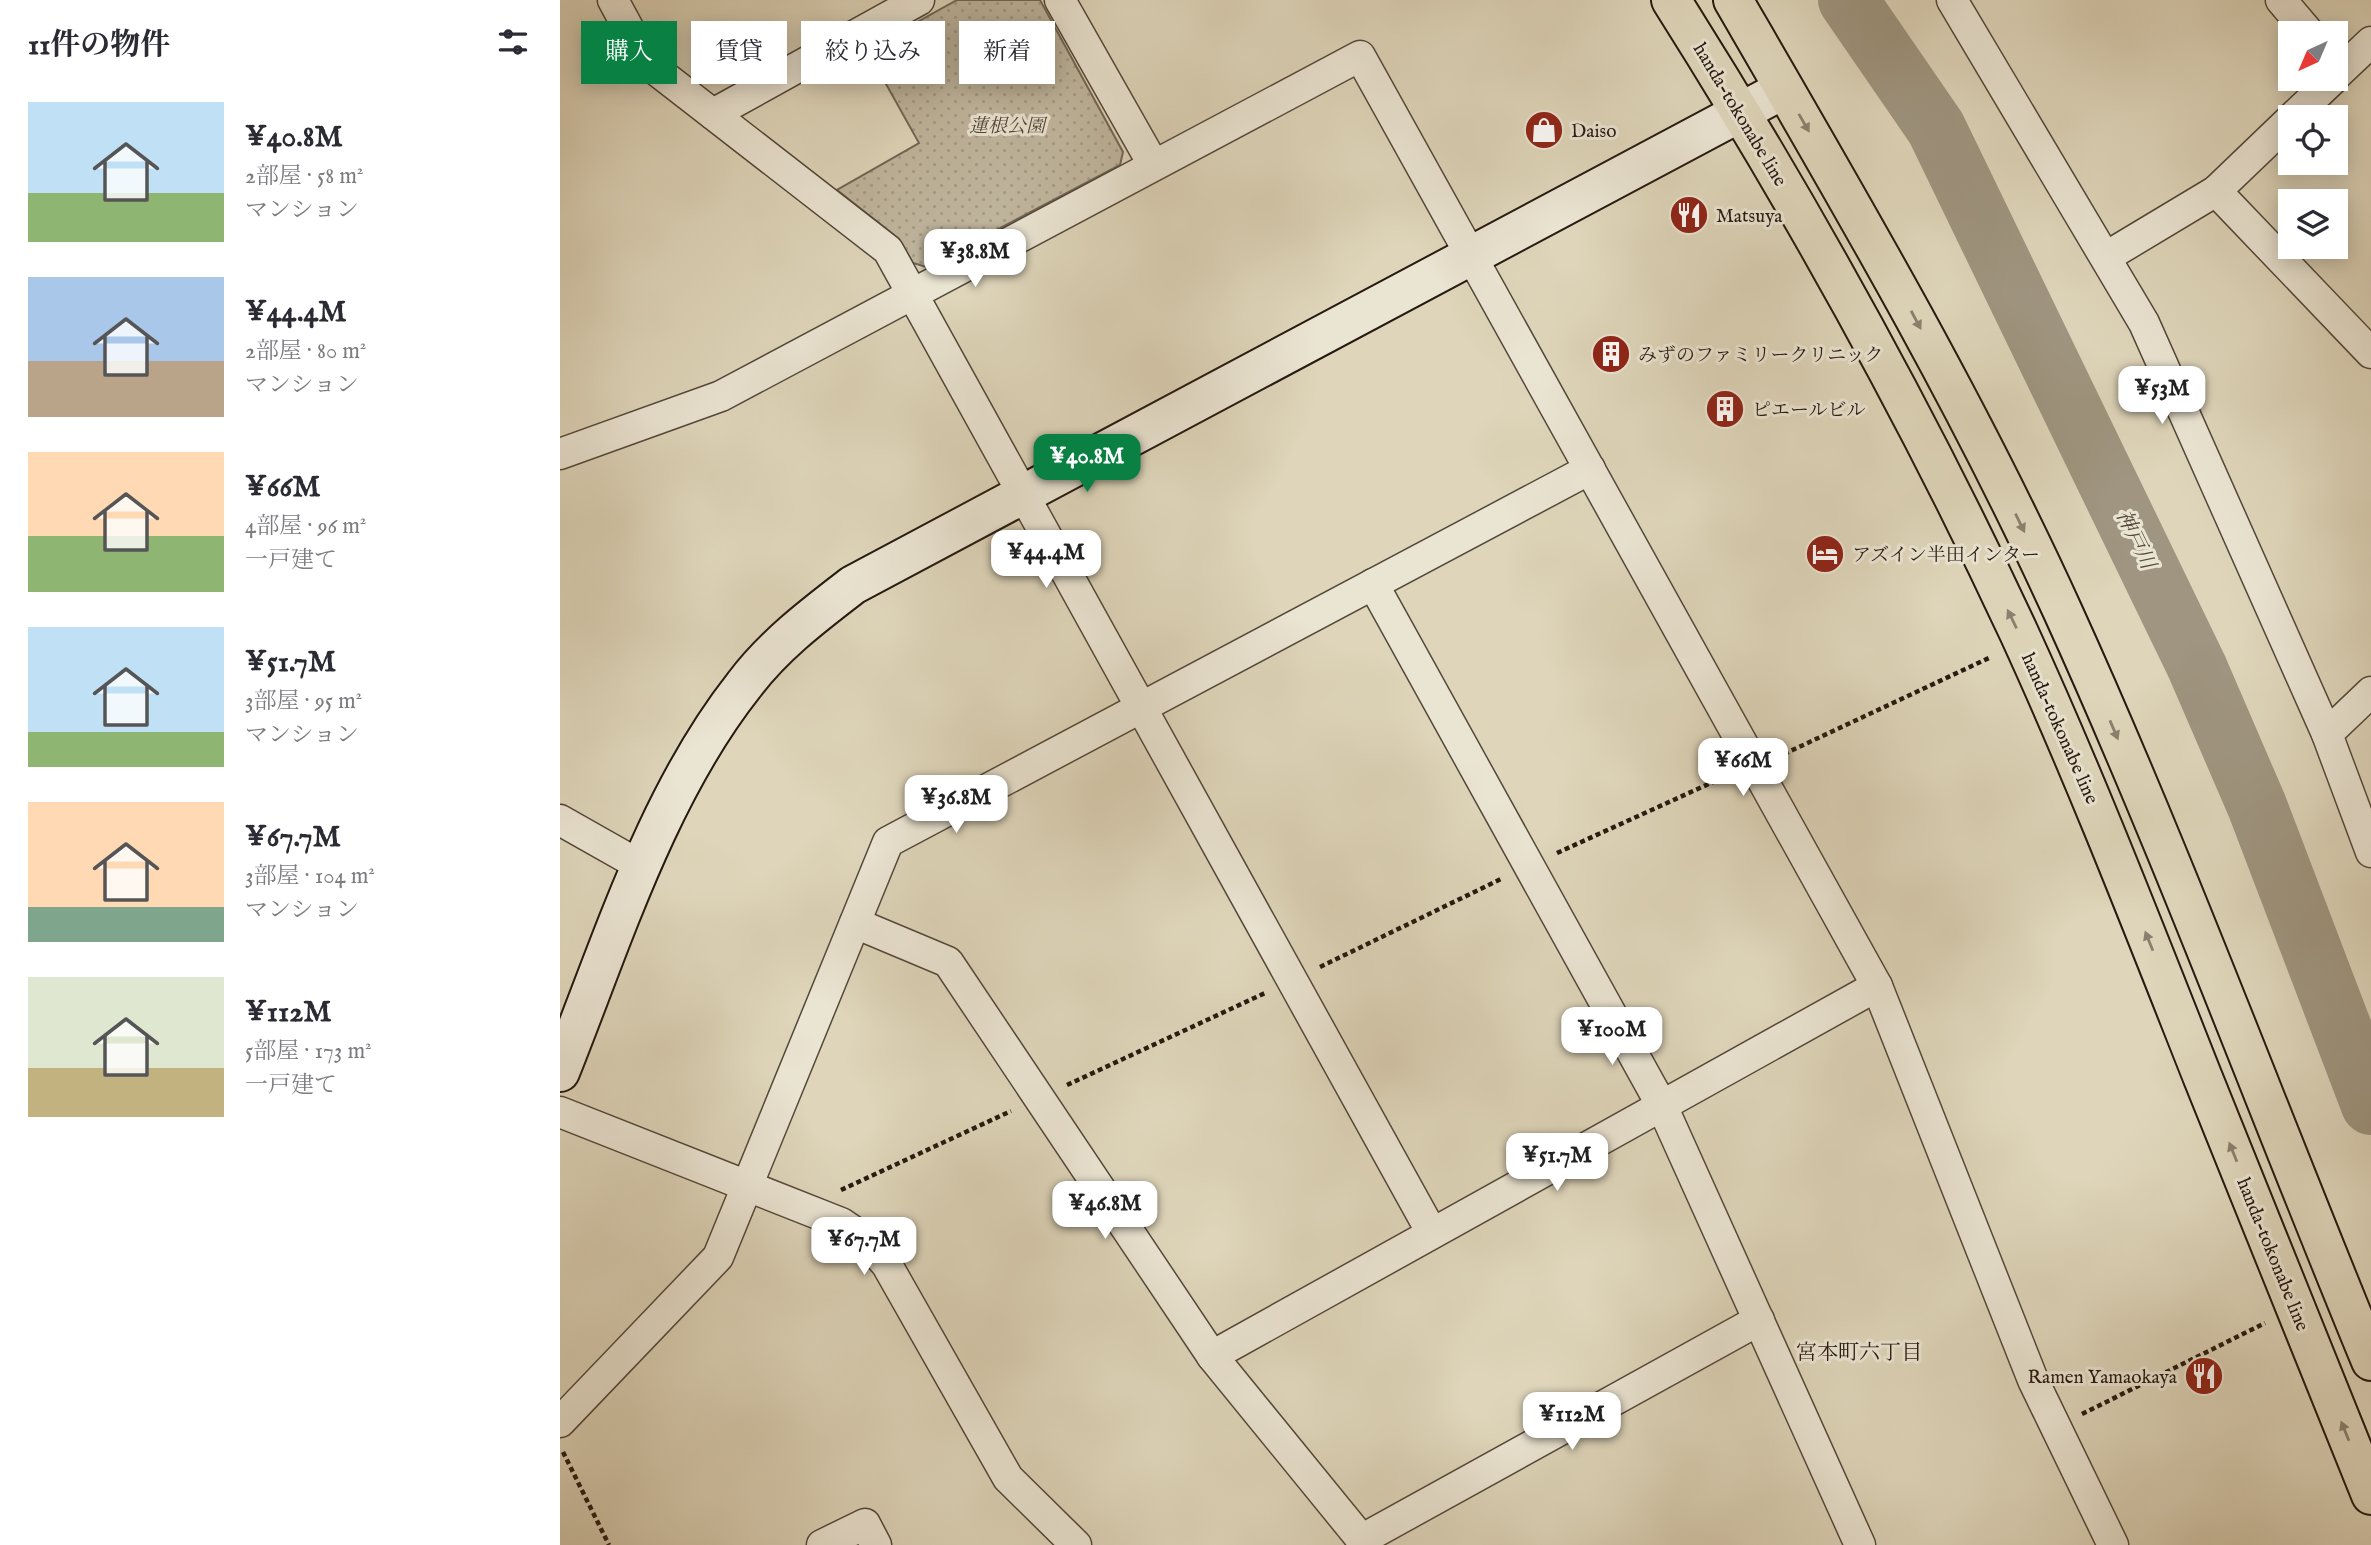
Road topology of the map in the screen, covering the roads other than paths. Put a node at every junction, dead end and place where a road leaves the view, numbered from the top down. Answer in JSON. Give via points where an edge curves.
{"nodes":[{"id":1,"x":612,"y":0,"type":"edge"},
{"id":2,"x":919,"y":0,"type":"edge"},
{"id":3,"x":1060,"y":0,"type":"edge"},
{"id":4,"x":1671,"y":0,"type":"edge"},
{"id":5,"x":1733,"y":0,"type":"edge"},
{"id":6,"x":1952,"y":0,"type":"edge"},
{"id":7,"x":2281,"y":0,"type":"edge"},
{"id":8,"x":2299,"y":21,"type":"edge"},
{"id":9,"x":2371,"y":42,"type":"edge"},
{"id":10,"x":2348,"y":62,"type":"edge"},
{"id":11,"x":1784,"y":89,"type":"junction"},
{"id":12,"x":2318,"y":91,"type":"edge"},
{"id":13,"x":2305,"y":105,"type":"edge"},
{"id":14,"x":1741,"y":113,"type":"junction"},
{"id":15,"x":713,"y":114,"type":"junction"},
{"id":16,"x":2278,"y":131,"type":"edge"},
{"id":17,"x":1153,"y":164,"type":"junction"},
{"id":18,"x":2216,"y":191,"type":"junction"},
{"id":19,"x":1471,"y":256,"type":"junction"},
{"id":20,"x":2106,"y":257,"type":"junction"},
{"id":21,"x":911,"y":294,"type":"junction"},
{"id":22,"x":2371,"y":353,"type":"edge"},
{"id":23,"x":560,"y":454,"type":"edge"},
{"id":24,"x":1590,"y":469,"type":"junction"},
{"id":25,"x":1022,"y":495,"type":"junction"},
{"id":26,"x":1373,"y":584,"type":"junction"},
{"id":27,"x":2371,"y":692,"type":"edge"},
{"id":28,"x":1143,"y":708,"type":"junction"},
{"id":29,"x":2326,"y":734,"type":"junction"},
{"id":30,"x":560,"y":820,"type":"edge"},
{"id":31,"x":2371,"y":852,"type":"edge"},
{"id":32,"x":643,"y":867,"type":"junction"},
{"id":33,"x":855,"y":923,"type":"junction"},
{"id":34,"x":1877,"y":986,"type":"junction"},
{"id":35,"x":560,"y":1072,"type":"edge"},
{"id":36,"x":1662,"y":1105,"type":"junction"},
{"id":37,"x":560,"y":1112,"type":"edge"},
{"id":38,"x":748,"y":1185,"type":"junction"},
{"id":39,"x":1432,"y":1233,"type":"junction"},
{"id":40,"x":1759,"y":1320,"type":"junction"},
{"id":41,"x":1212,"y":1356,"type":"junction"},
{"id":42,"x":2371,"y":1361,"type":"edge"},
{"id":43,"x":560,"y":1422,"type":"edge"},
{"id":44,"x":2371,"y":1495,"type":"edge"},
{"id":45,"x":1852,"y":1542,"type":"edge"},
{"id":46,"x":1364,"y":1543,"type":"edge"},
{"id":47,"x":822,"y":1545,"type":"edge"},
{"id":48,"x":876,"y":1545,"type":"edge"},
{"id":49,"x":1076,"y":1545,"type":"edge"},
{"id":50,"x":2113,"y":1545,"type":"edge"}],
"edges":[{"from":1,"to":15,"type":"street","via":[[648,63]]},
{"from":2,"to":15,"type":"street"},
{"from":3,"to":17,"type":"street"},
{"from":4,"to":14,"type":"main road","name":"handa-tokonabe line"},
{"from":5,"to":11,"type":"main road"},
{"from":6,"to":20,"type":"street"},
{"from":7,"to":8,"type":"street"},
{"from":9,"to":10,"type":"street"},
{"from":11,"to":14,"type":"street"},
{"from":11,"to":42,"type":"main road","one_way":true,"via":[[1895,280],[2062,610],[2145,800]]},
{"from":12,"to":13,"type":"street"},
{"from":14,"to":19,"type":"street"},
{"from":44,"to":14,"type":"main road","name":"handa-tokonabe line","one_way":true,"via":[[2098,812],[2019,633],[1852,304]]},
{"from":15,"to":21,"type":"street","via":[[888,250]]},
{"from":16,"to":18,"type":"street"},
{"from":17,"to":19,"type":"street","via":[[1360,56]]},
{"from":17,"to":21,"type":"street"},
{"from":18,"to":20,"type":"street"},
{"from":18,"to":22,"type":"street"},
{"from":19,"to":24,"type":"street"},
{"from":19,"to":25,"type":"street"},
{"from":20,"to":29,"type":"street","via":[[2144,323]]},
{"from":21,"to":23,"type":"street","via":[[721,396]]},
{"from":21,"to":25,"type":"street"},
{"from":24,"to":26,"type":"street"},
{"from":24,"to":34,"type":"street"},
{"from":25,"to":28,"type":"street"},
{"from":25,"to":32,"type":"street","via":[[853,585],[796,629],[744,683],[700,748]]},
{"from":26,"to":28,"type":"street"},
{"from":26,"to":36,"type":"street"},
{"from":27,"to":29,"type":"street"},
{"from":28,"to":33,"type":"street","via":[[888,842]]},
{"from":28,"to":39,"type":"street"},
{"from":29,"to":31,"type":"street"},
{"from":30,"to":32,"type":"street"},
{"from":32,"to":35,"type":"street"},
{"from":33,"to":38,"type":"street"},
{"from":33,"to":41,"type":"street","via":[[947,962]]},
{"from":34,"to":36,"type":"street"},
{"from":34,"to":50,"type":"street","via":[[2033,1380]]},
{"from":36,"to":39,"type":"street"},
{"from":36,"to":40,"type":"street"},
{"from":37,"to":38,"type":"street"},
{"from":38,"to":43,"type":"street","via":[[718,1257]]},
{"from":38,"to":49,"type":"street","via":[[841,1223],[866,1240],[887,1265],[1008,1478]]},
{"from":39,"to":41,"type":"street"},
{"from":40,"to":45,"type":"street"},
{"from":40,"to":46,"type":"street"},
{"from":41,"to":46,"type":"street"},
{"from":47,"to":48,"type":"street","via":[[865,1524]]}]}
